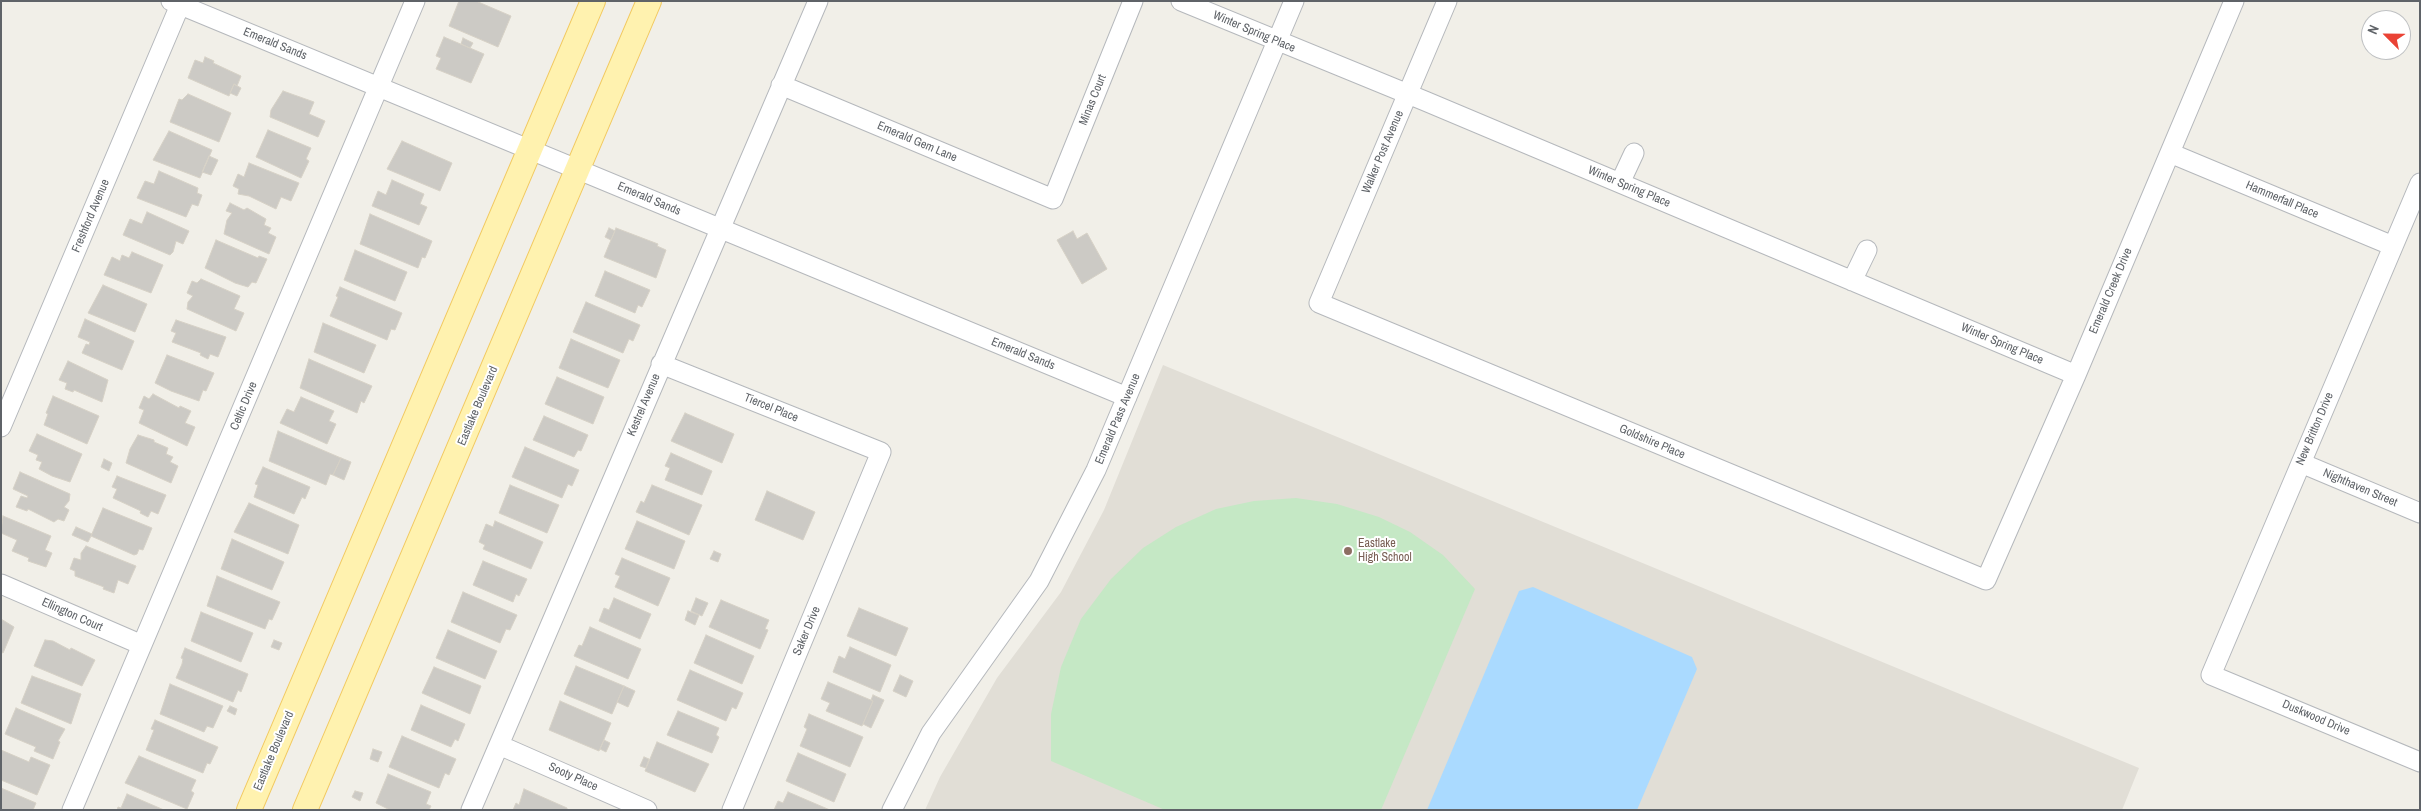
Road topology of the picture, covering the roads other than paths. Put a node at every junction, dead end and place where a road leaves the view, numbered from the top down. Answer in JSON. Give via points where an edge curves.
{"nodes":[{"id":1,"x":415,"y":1,"type":"edge"},
{"id":2,"x":593,"y":1,"type":"edge"},
{"id":3,"x":650,"y":1,"type":"edge"},
{"id":4,"x":818,"y":1,"type":"edge"},
{"id":5,"x":1132,"y":1,"type":"edge"},
{"id":6,"x":1181,"y":1,"type":"edge"},
{"id":7,"x":1294,"y":1,"type":"edge"},
{"id":8,"x":1447,"y":1,"type":"edge"},
{"id":9,"x":176,"y":3,"type":"edge"},
{"id":10,"x":2229,"y":3,"type":"edge"},
{"id":11,"x":1277,"y":42,"type":"junction"},
{"id":12,"x":781,"y":85,"type":"junction"},
{"id":13,"x":378,"y":87,"type":"junction"},
{"id":14,"x":1407,"y":94,"type":"junction"},
{"id":15,"x":530,"y":150,"type":"junction"},
{"id":16,"x":1634,"y":153,"type":"dead end"},
{"id":17,"x":2170,"y":153,"type":"junction"},
{"id":18,"x":578,"y":170,"type":"junction"},
{"id":19,"x":1620,"y":183,"type":"junction"},
{"id":20,"x":2420,"y":183,"type":"edge"},
{"id":21,"x":1053,"y":199,"type":"joint"},
{"id":22,"x":719,"y":228,"type":"junction"},
{"id":23,"x":2393,"y":246,"type":"junction"},
{"id":24,"x":1867,"y":250,"type":"dead end"},
{"id":25,"x":1852,"y":281,"type":"junction"},
{"id":26,"x":1319,"y":303,"type":"joint"},
{"id":27,"x":661,"y":364,"type":"junction"},
{"id":28,"x":2076,"y":376,"type":"junction"},
{"id":29,"x":1127,"y":397,"type":"junction"},
{"id":30,"x":1,"y":427,"type":"edge"},
{"id":31,"x":881,"y":452,"type":"joint"},
{"id":32,"x":2301,"y":463,"type":"junction"},
{"id":33,"x":2420,"y":513,"type":"edge"},
{"id":34,"x":1986,"y":580,"type":"joint"},
{"id":35,"x":1,"y":584,"type":"edge"},
{"id":36,"x":142,"y":646,"type":"junction"},
{"id":37,"x":2211,"y":675,"type":"joint"},
{"id":38,"x":499,"y":744,"type":"junction"},
{"id":39,"x":2420,"y":762,"type":"edge"},
{"id":40,"x":72,"y":810,"type":"edge"},
{"id":41,"x":249,"y":810,"type":"edge"},
{"id":42,"x":305,"y":810,"type":"edge"},
{"id":43,"x":471,"y":810,"type":"edge"},
{"id":44,"x":647,"y":810,"type":"edge"},
{"id":45,"x":732,"y":810,"type":"edge"},
{"id":46,"x":892,"y":810,"type":"edge"}],
"edges":[{"from":1,"to":13,"type":"street","name":"Celtic Drive"},
{"from":2,"to":15,"type":"main road","name":"Eastlake Boulevard"},
{"from":3,"to":18,"type":"main road","name":"Eastlake Boulevard"},
{"from":4,"to":12,"type":"street","name":"Kestrel Avenue"},
{"from":5,"to":21,"type":"street","name":"Minas Court"},
{"from":6,"to":11,"type":"street","name":"Winter Spring Place"},
{"from":7,"to":11,"type":"street","name":"Emerald Pass Avenue"},
{"from":8,"to":14,"type":"street","name":"Walker Post Avenue"},
{"from":9,"to":13,"type":"street","name":"Emerald Sands"},
{"from":9,"to":30,"type":"street","name":"Freshford Avenue"},
{"from":10,"to":17,"type":"street","name":"Emerald Creek Drive"},
{"from":11,"to":14,"type":"street","name":"Winter Spring Place"},
{"from":11,"to":29,"type":"street","name":"Emerald Pass Avenue"},
{"from":12,"to":21,"type":"street","name":"Emerald Gem Lane"},
{"from":12,"to":22,"type":"street","name":"Kestrel Avenue"},
{"from":13,"to":15,"type":"street","name":"Emerald Sands"},
{"from":13,"to":36,"type":"street","name":"Celtic Drive"},
{"from":14,"to":19,"type":"street","name":"Winter Spring Place"},
{"from":14,"to":26,"type":"street","name":"Walker Post Avenue"},
{"from":15,"to":18,"type":"street","name":"Emerald Sands"},
{"from":15,"to":41,"type":"main road","name":"Eastlake Boulevard"},
{"from":16,"to":19,"type":"street"},
{"from":17,"to":23,"type":"street","name":"Hammerfall Place"},
{"from":17,"to":28,"type":"street","name":"Emerald Creek Drive"},
{"from":18,"to":22,"type":"street","name":"Emerald Sands"},
{"from":18,"to":42,"type":"main road","name":"Eastlake Boulevard"},
{"from":19,"to":25,"type":"street","name":"Winter Spring Place"},
{"from":20,"to":23,"type":"street","name":"New Britton Drive"},
{"from":22,"to":27,"type":"street","name":"Kestrel Avenue"},
{"from":22,"to":29,"type":"street","name":"Emerald Sands"},
{"from":23,"to":32,"type":"street","name":"New Britton Drive"},
{"from":24,"to":25,"type":"street"},
{"from":25,"to":28,"type":"street","name":"Winter Spring Place"},
{"from":26,"to":34,"type":"street","name":"Goldshire Place"},
{"from":27,"to":31,"type":"street","name":"Tiercel Place"},
{"from":27,"to":38,"type":"street","name":"Kestrel Avenue"},
{"from":28,"to":34,"type":"street","name":"Emerald Creek Drive"},
{"from":29,"to":46,"type":"street","name":"Emerald Pass Avenue","via":[[1096,470],[1039,581],[931,733]]},
{"from":31,"to":45,"type":"street","name":"Saker Drive"},
{"from":32,"to":33,"type":"street","name":"Nighthaven Street"},
{"from":32,"to":37,"type":"street","name":"New Britton Drive"},
{"from":35,"to":36,"type":"street","name":"Ellington Court"},
{"from":36,"to":40,"type":"street","name":"Celtic Drive"},
{"from":37,"to":39,"type":"street","name":"Duskwood Drive"},
{"from":38,"to":43,"type":"street","name":"Kestrel Avenue"},
{"from":38,"to":44,"type":"street","name":"Sooty Place"}]}
